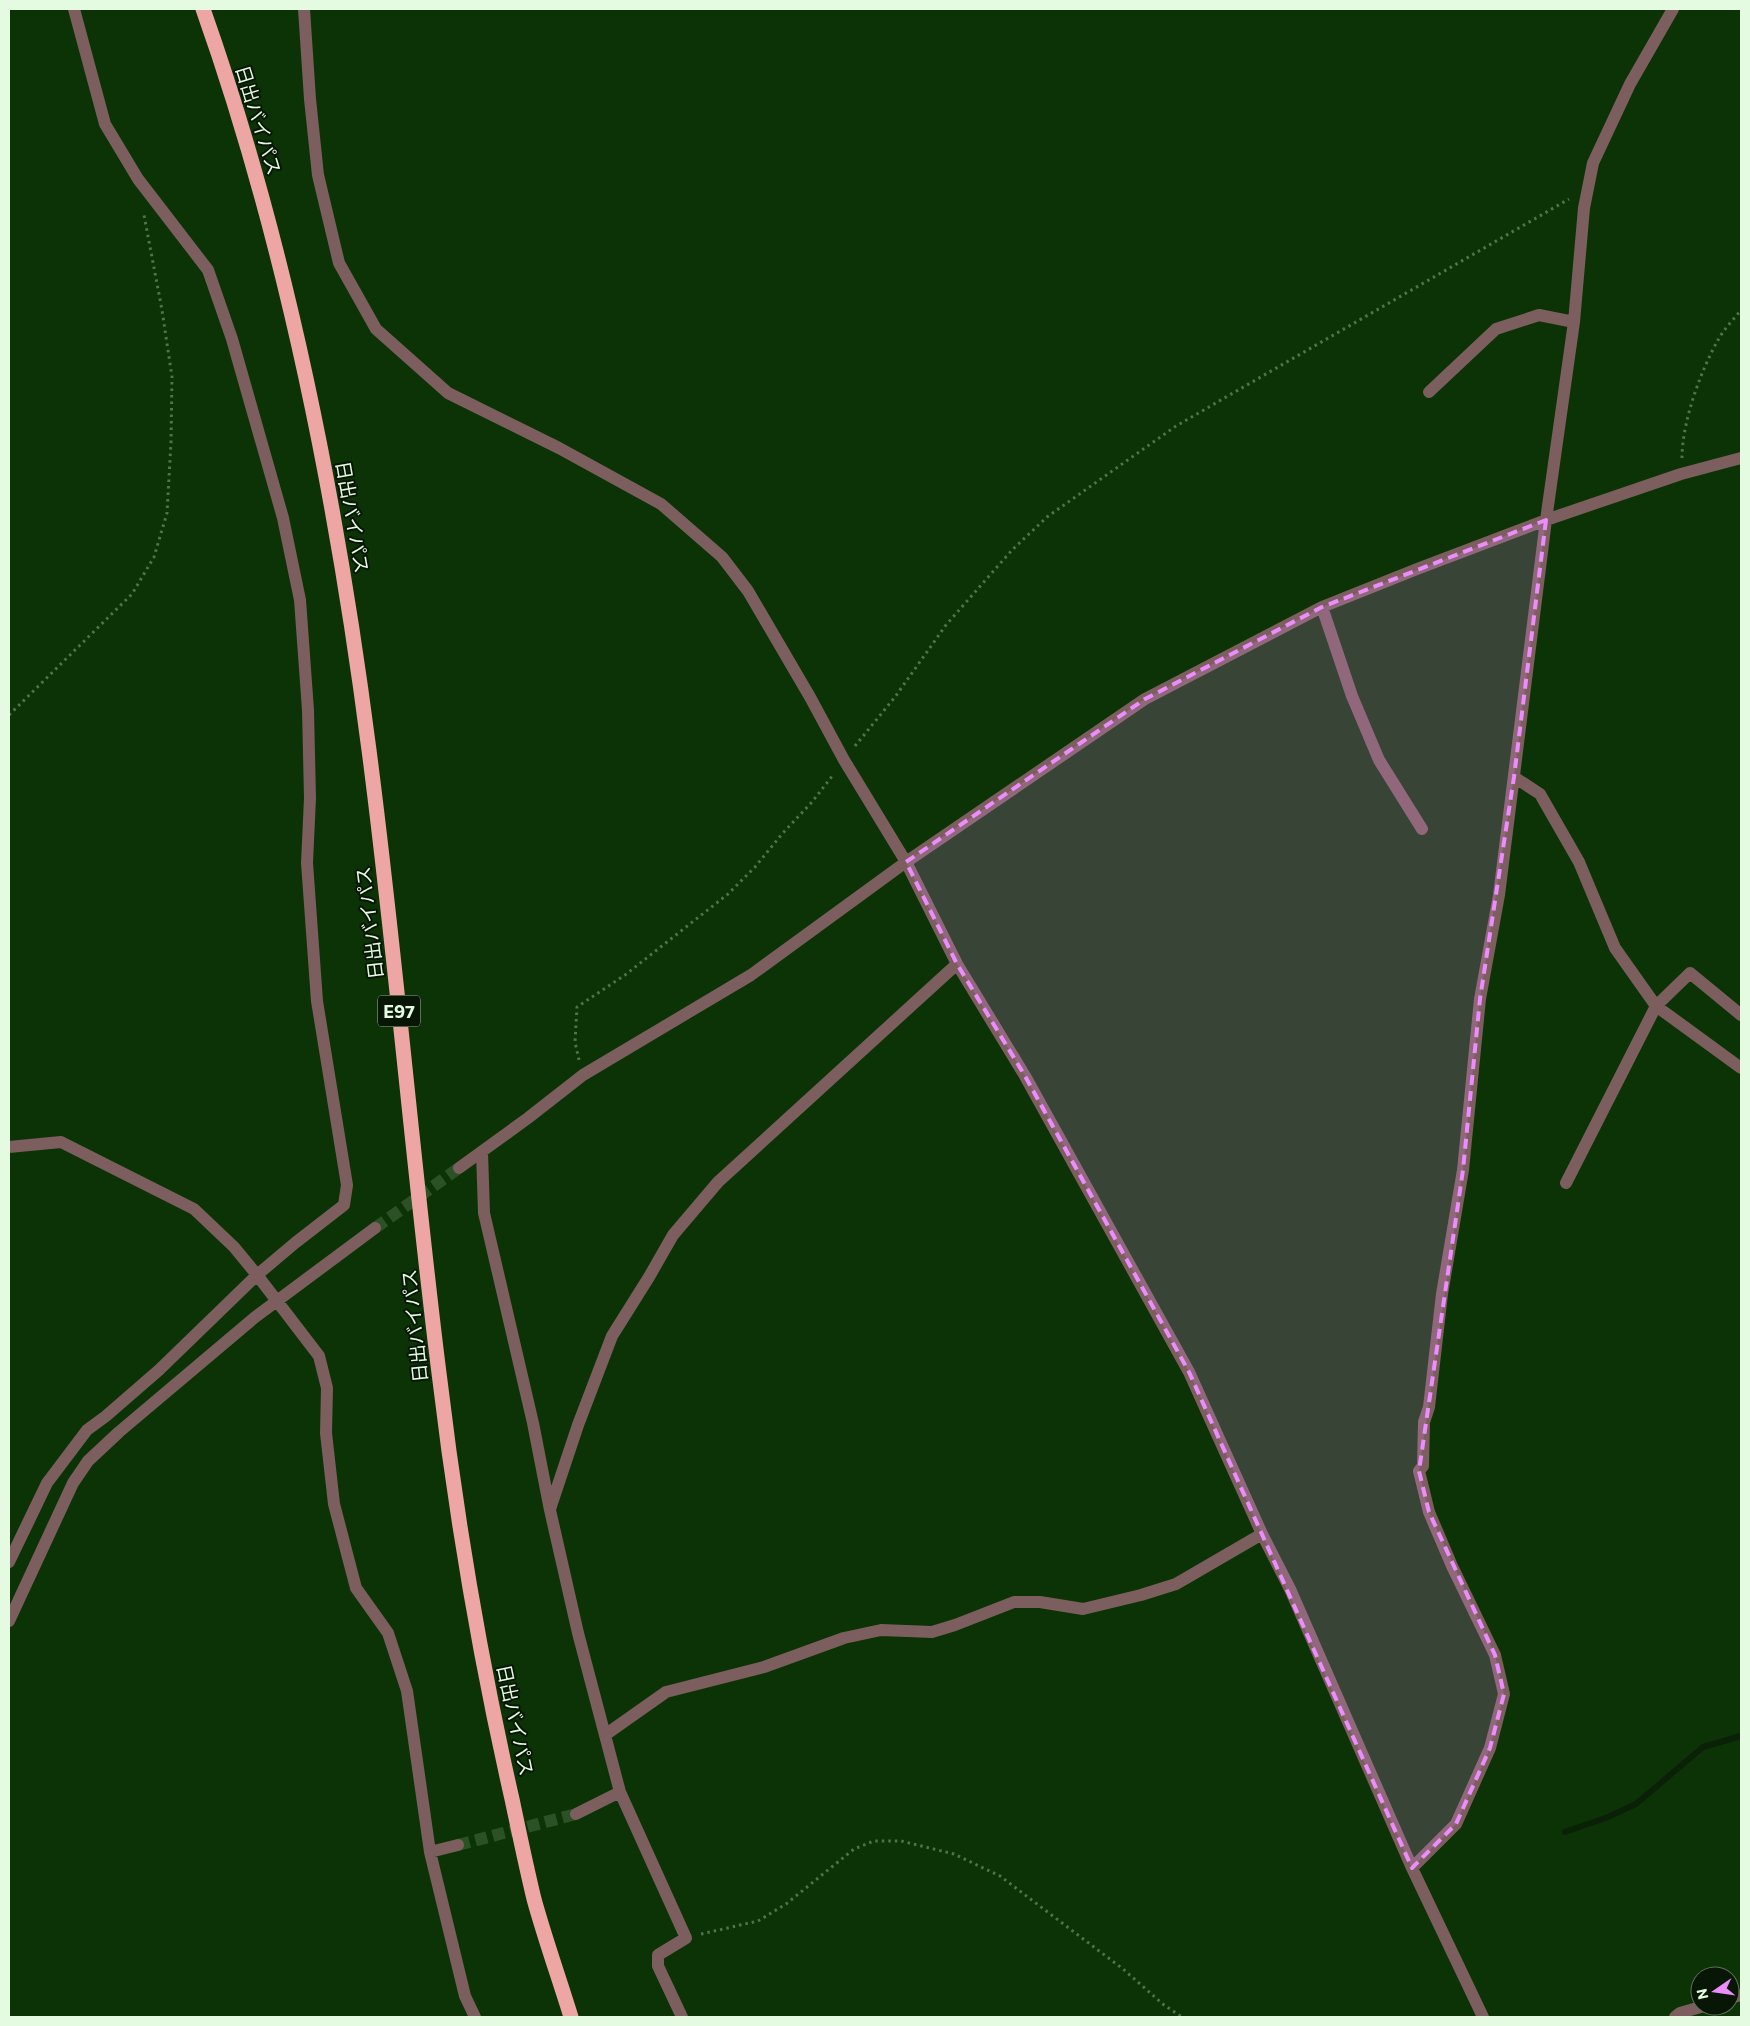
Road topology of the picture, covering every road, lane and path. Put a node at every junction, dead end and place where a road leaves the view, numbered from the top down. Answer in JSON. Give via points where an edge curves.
{"nodes":[{"id":1,"x":74,"y":9,"type":"edge"},
{"id":2,"x":203,"y":9,"type":"edge"},
{"id":3,"x":304,"y":9,"type":"edge"},
{"id":4,"x":1674,"y":9,"type":"edge"},
{"id":5,"x":138,"y":180,"type":"junction"},
{"id":6,"x":1589,"y":187,"type":"junction"},
{"id":7,"x":1741,"y":310,"type":"edge"},
{"id":8,"x":1574,"y":322,"type":"junction"},
{"id":9,"x":1429,"y":392,"type":"dead end"},
{"id":10,"x":1741,"y":458,"type":"edge"},
{"id":11,"x":1681,"y":474,"type":"junction"},
{"id":12,"x":1546,"y":520,"type":"junction"},
{"id":13,"x":1322,"y":608,"type":"junction"},
{"id":14,"x":9,"y":715,"type":"edge"},
{"id":15,"x":844,"y":760,"type":"junction"},
{"id":16,"x":1514,"y":777,"type":"junction"},
{"id":17,"x":1422,"y":829,"type":"dead end"},
{"id":18,"x":906,"y":862,"type":"junction"},
{"id":19,"x":957,"y":964,"type":"junction"},
{"id":20,"x":1656,"y":1006,"type":"junction"},
{"id":21,"x":1741,"y":1015,"type":"edge"},
{"id":22,"x":1741,"y":1068,"type":"edge"},
{"id":23,"x":582,"y":1075,"type":"junction"},
{"id":24,"x":9,"y":1147,"type":"edge"},
{"id":25,"x":482,"y":1152,"type":"junction"},
{"id":26,"x":459,"y":1168,"type":"tunnel mouth"},
{"id":27,"x":1566,"y":1184,"type":"dead end"},
{"id":28,"x":376,"y":1228,"type":"tunnel mouth"},
{"id":29,"x":261,"y":1280,"type":"junction"},
{"id":30,"x":550,"y":1510,"type":"junction"},
{"id":31,"x":1262,"y":1534,"type":"junction"},
{"id":32,"x":9,"y":1562,"type":"edge"},
{"id":33,"x":9,"y":1621,"type":"edge"},
{"id":34,"x":605,"y":1735,"type":"junction"},
{"id":35,"x":620,"y":1792,"type":"junction"},
{"id":36,"x":576,"y":1814,"type":"tunnel mouth"},
{"id":37,"x":458,"y":1845,"type":"tunnel mouth"},
{"id":38,"x":430,"y":1852,"type":"junction"},
{"id":39,"x":1412,"y":1868,"type":"junction"},
{"id":40,"x":686,"y":1938,"type":"junction"},
{"id":41,"x":1690,"y":2010,"type":"edge"},
{"id":42,"x":475,"y":2017,"type":"edge"},
{"id":43,"x":571,"y":2017,"type":"edge"},
{"id":44,"x":682,"y":2017,"type":"edge"},
{"id":45,"x":1182,"y":2017,"type":"edge"},
{"id":46,"x":1483,"y":2017,"type":"edge"},
{"id":47,"x":1675,"y":2017,"type":"edge"}],
"edges":[{"from":1,"to":5,"type":"street","via":[[105,124]]},
{"from":2,"to":43,"type":"highway","name":"日出バイパス","number":"E97","via":[[258,184],[293,318],[323,464],[369,749],[439,1375],[462,1537],[491,1706],[534,1900]]},
{"from":3,"to":15,"type":"street","via":[[318,175],[339,263],[376,329],[448,393],[559,448],[661,504],[722,557],[748,591]]},
{"from":4,"to":6,"type":"street","via":[[1630,84],[1605,136],[1593,163]]},
{"from":5,"to":14,"type":"path","via":[[172,377],[166,513],[154,557],[132,594]]},
{"from":5,"to":29,"type":"street","via":[[208,270],[232,338],[283,518],[300,600],[308,710],[310,798],[307,863],[313,955],[317,1001],[347,1186],[344,1205],[295,1243]]},
{"from":6,"to":8,"type":"street","via":[[1584,208]]},
{"from":6,"to":15,"type":"path","via":[[1176,426],[1047,517],[1012,550],[946,625],[895,697]]},
{"from":7,"to":11,"type":"path","via":[[1718,340],[1695,392],[1682,443]]},
{"from":8,"to":9,"type":"street","via":[[1539,315],[1496,329]]},
{"from":8,"to":12,"type":"street"},
{"from":10,"to":11,"type":"street"},
{"from":11,"to":12,"type":"street"},
{"from":12,"to":13,"type":"street"},
{"from":12,"to":16,"type":"street"},
{"from":13,"to":17,"type":"street","via":[[1352,696],[1379,760]]},
{"from":13,"to":18,"type":"street","via":[[1145,699]]},
{"from":15,"to":18,"type":"street"},
{"from":15,"to":23,"type":"path","via":[[812,802],[728,894],[625,975],[577,1007],[575,1042]]},
{"from":16,"to":20,"type":"street","via":[[1540,794],[1579,862],[1615,948]]},
{"from":16,"to":39,"type":"street","via":[[1480,999],[1464,1170],[1442,1294],[1419,1471],[1429,1512],[1495,1655],[1504,1694],[1490,1748],[1456,1824]]},
{"from":18,"to":19,"type":"street"},
{"from":18,"to":23,"type":"street","via":[[751,974]]},
{"from":19,"to":30,"type":"street","via":[[718,1182],[673,1235],[612,1336]]},
{"from":19,"to":31,"type":"street","via":[[1025,1076],[1189,1372]]},
{"from":20,"to":21,"type":"street","via":[[1690,973]]},
{"from":20,"to":22,"type":"street"},
{"from":20,"to":27,"type":"street"},
{"from":23,"to":25,"type":"street"},
{"from":24,"to":29,"type":"street","via":[[61,1142],[194,1210],[234,1248]]},
{"from":25,"to":26,"type":"street"},
{"from":25,"to":30,"type":"street","via":[[484,1213]]},
{"from":28,"to":33,"type":"street","via":[[254,1318],[88,1461],[73,1483]]},
{"from":29,"to":32,"type":"street","via":[[87,1430],[47,1483]]},
{"from":29,"to":38,"type":"street","via":[[319,1356],[327,1388],[326,1433],[334,1504],[356,1588],[388,1632],[407,1691]]},
{"from":30,"to":34,"type":"street"},
{"from":31,"to":34,"type":"street","via":[[1176,1584],[1141,1595],[1083,1609],[1040,1602],[1014,1602],[932,1632],[881,1630],[844,1638],[764,1667],[666,1692]]},
{"from":31,"to":39,"type":"street","via":[[1290,1589]]},
{"from":34,"to":35,"type":"street"},
{"from":35,"to":36,"type":"street"},
{"from":35,"to":40,"type":"street"},
{"from":37,"to":38,"type":"street"},
{"from":38,"to":42,"type":"street","via":[[465,1996]]},
{"from":39,"to":46,"type":"street"},
{"from":40,"to":44,"type":"street","via":[[658,1955],[658,1966]]},
{"from":40,"to":45,"type":"path","via":[[758,1921],[786,1904],[854,1849],[874,1840],[901,1840],[954,1854],[1000,1876]]},
{"from":41,"to":47,"type":"street"}]}
